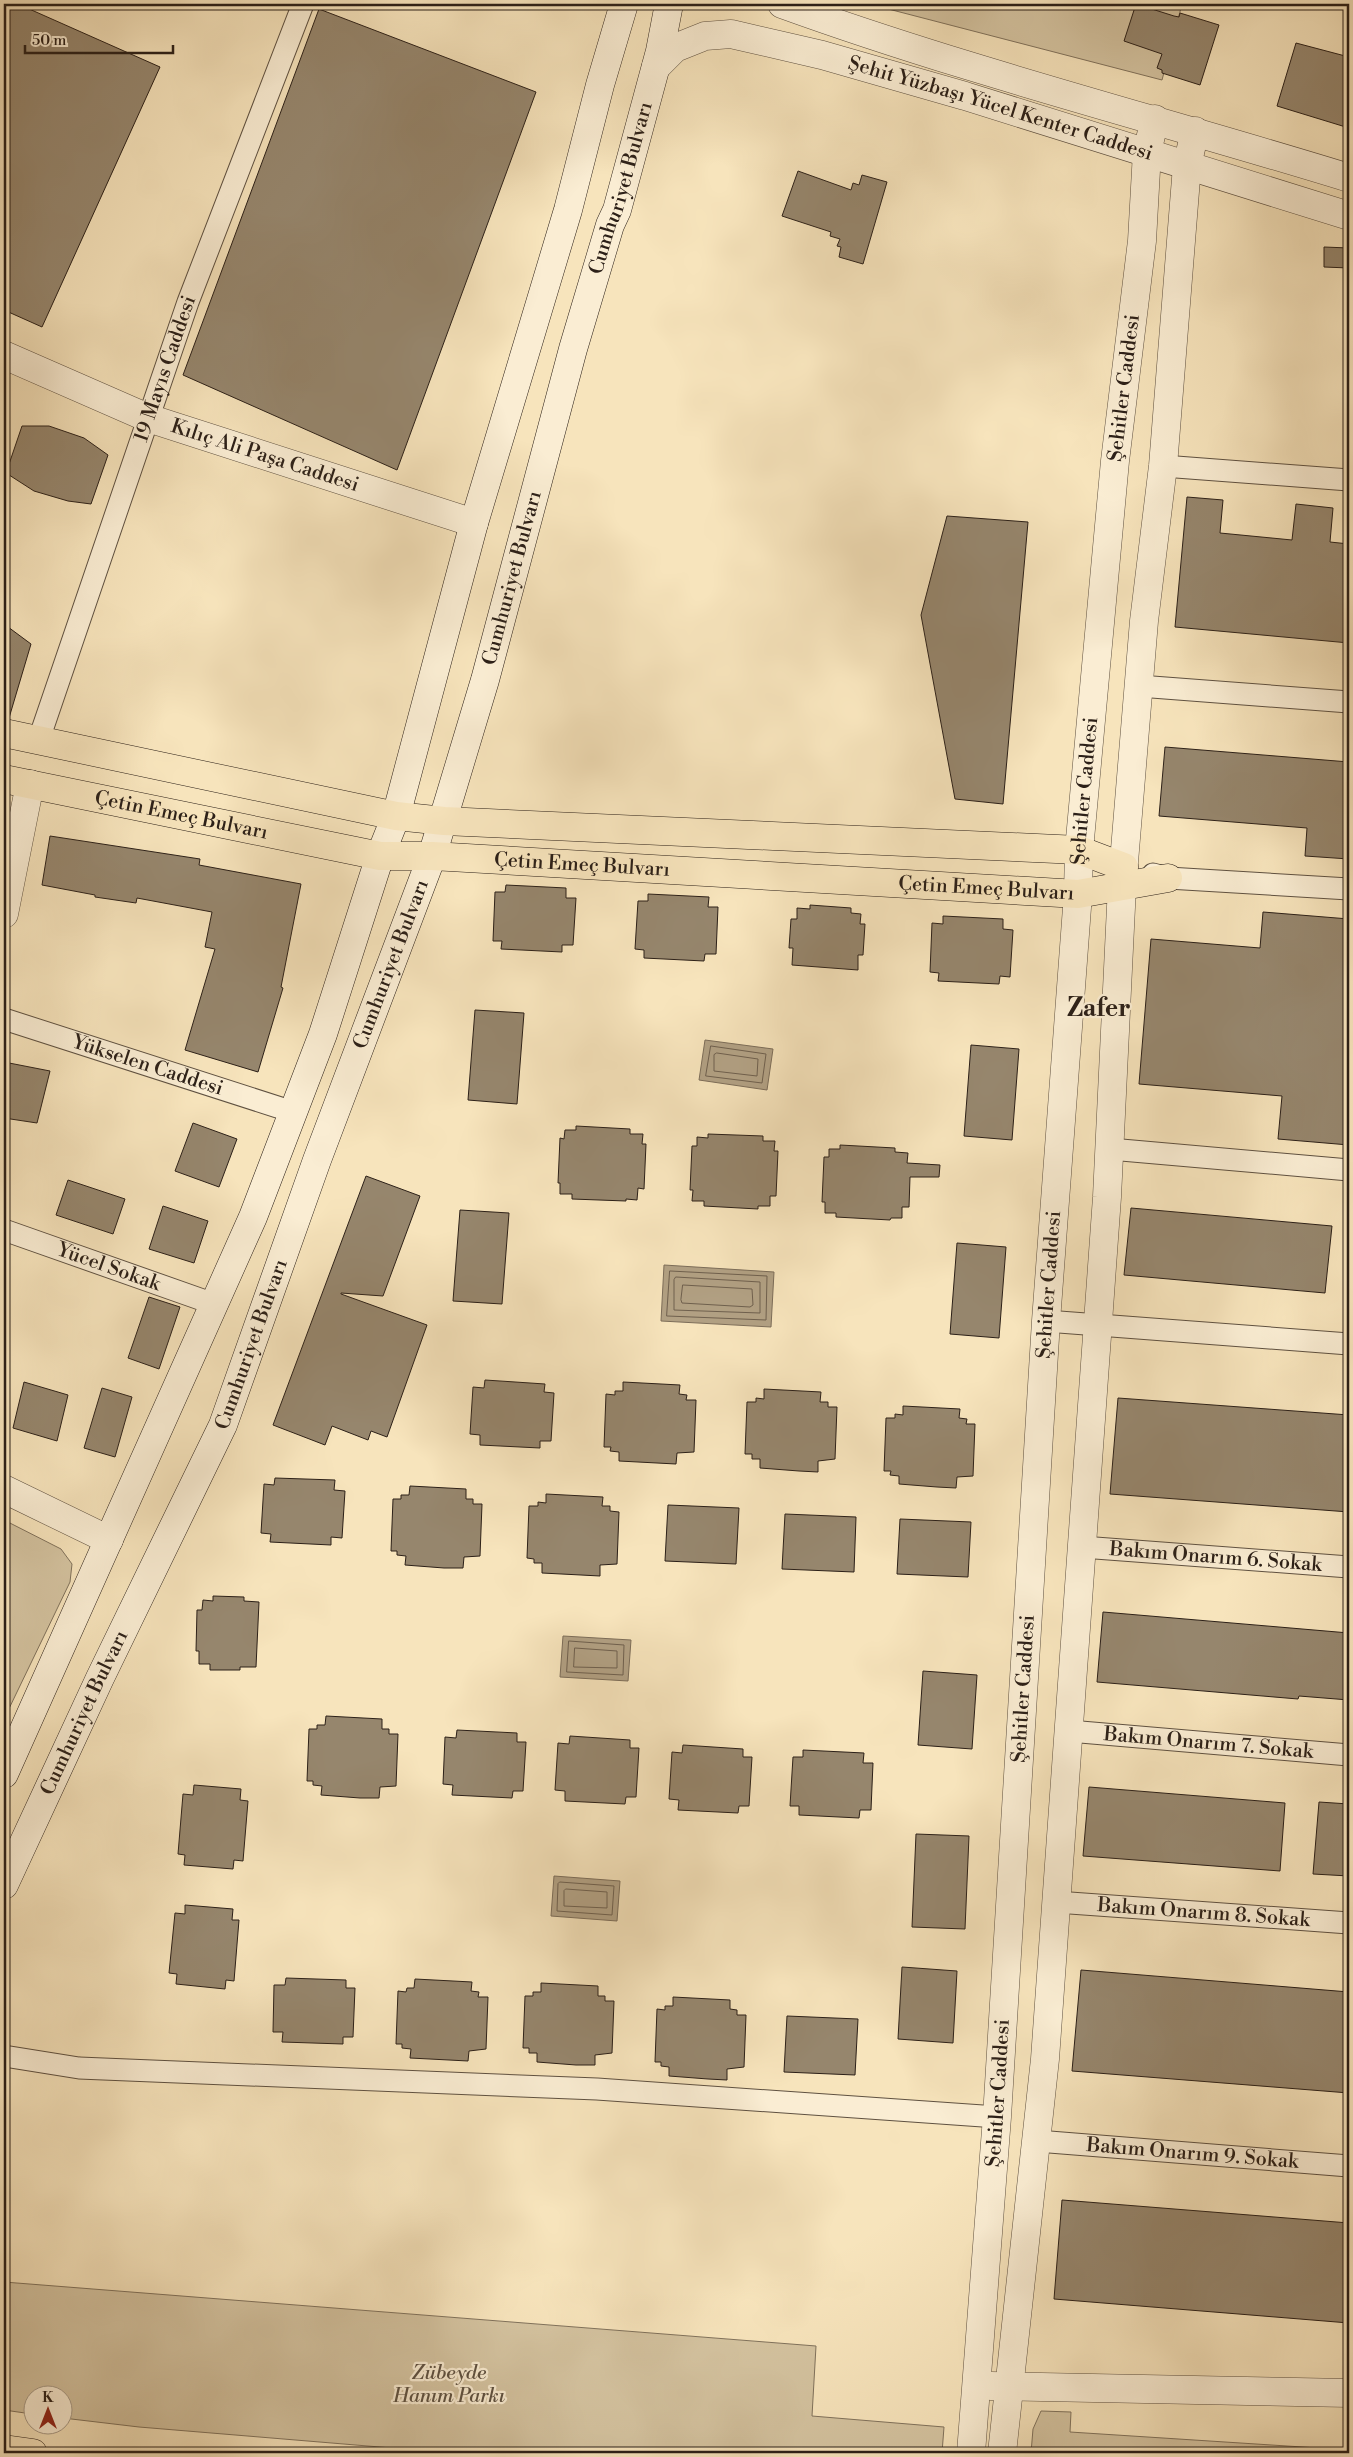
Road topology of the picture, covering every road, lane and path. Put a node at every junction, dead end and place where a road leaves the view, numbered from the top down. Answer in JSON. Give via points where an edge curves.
{"nodes":[{"id":1,"x":303,"y":4,"type":"edge"},
{"id":2,"x":624,"y":4,"type":"edge"},
{"id":3,"x":671,"y":4,"type":"edge"},
{"id":4,"x":782,"y":4,"type":"edge"},
{"id":5,"x":658,"y":59,"type":"junction"},
{"id":6,"x":1155,"y":119,"type":"junction"},
{"id":7,"x":1195,"y":131,"type":"junction"},
{"id":8,"x":1148,"y":152,"type":"junction"},
{"id":9,"x":1187,"y":166,"type":"junction"},
{"id":10,"x":1349,"y":178,"type":"edge"},
{"id":11,"x":1349,"y":216,"type":"edge"},
{"id":12,"x":4,"y":355,"type":"edge"},
{"id":13,"x":148,"y":418,"type":"junction"},
{"id":14,"x":1163,"y":466,"type":"junction"},
{"id":15,"x":1349,"y":480,"type":"edge"},
{"id":16,"x":474,"y":523,"type":"junction"},
{"id":17,"x":1139,"y":686,"type":"junction"},
{"id":18,"x":1349,"y":702,"type":"edge"},
{"id":19,"x":4,"y":733,"type":"edge"},
{"id":20,"x":39,"y":739,"type":"junction"},
{"id":21,"x":17,"y":781,"type":"edge"},
{"id":22,"x":396,"y":816,"type":"junction"},
{"id":23,"x":444,"y":821,"type":"junction"},
{"id":24,"x":1079,"y":850,"type":"junction"},
{"id":25,"x":380,"y":856,"type":"junction"},
{"id":26,"x":432,"y":856,"type":"junction"},
{"id":27,"x":1123,"y":876,"type":"junction"},
{"id":28,"x":1168,"y":878,"type":"joint"},
{"id":29,"x":1349,"y":889,"type":"edge"},
{"id":30,"x":1078,"y":894,"type":"junction"},
{"id":31,"x":4,"y":914,"type":"edge"},
{"id":32,"x":4,"y":1019,"type":"edge"},
{"id":33,"x":293,"y":1112,"type":"junction"},
{"id":34,"x":1110,"y":1148,"type":"junction"},
{"id":35,"x":1349,"y":1170,"type":"edge"},
{"id":36,"x":4,"y":1230,"type":"edge"},
{"id":37,"x":214,"y":1304,"type":"junction"},
{"id":38,"x":1046,"y":1321,"type":"junction"},
{"id":39,"x":1098,"y":1324,"type":"junction"},
{"id":40,"x":1349,"y":1344,"type":"edge"},
{"id":41,"x":4,"y":1489,"type":"edge"},
{"id":42,"x":109,"y":1540,"type":"junction"},
{"id":43,"x":1082,"y":1547,"type":"junction"},
{"id":44,"x":1349,"y":1567,"type":"edge"},
{"id":45,"x":1069,"y":1731,"type":"junction"},
{"id":46,"x":1349,"y":1755,"type":"edge"},
{"id":47,"x":4,"y":1774,"type":"edge"},
{"id":48,"x":4,"y":1885,"type":"edge"},
{"id":49,"x":1056,"y":1902,"type":"junction"},
{"id":50,"x":1349,"y":1923,"type":"edge"},
{"id":51,"x":4,"y":2056,"type":"edge"},
{"id":52,"x":997,"y":2117,"type":"junction"},
{"id":53,"x":1037,"y":2141,"type":"junction"},
{"id":54,"x":1349,"y":2166,"type":"edge"},
{"id":55,"x":976,"y":2386,"type":"junction"},
{"id":56,"x":1010,"y":2386,"type":"junction"},
{"id":57,"x":1349,"y":2393,"type":"edge"},
{"id":58,"x":4,"y":2449,"type":"edge"},
{"id":59,"x":33,"y":2453,"type":"edge"},
{"id":60,"x":971,"y":2453,"type":"edge"},
{"id":61,"x":1002,"y":2453,"type":"edge"}],
"edges":[{"from":1,"to":13,"type":"street","name":"19 Mayıs Caddesi","via":[[188,302]]},
{"from":2,"to":16,"type":"street","name":"Cumhuriyet Bulvarı","via":[[568,210]]},
{"from":3,"to":5,"type":"street","name":"Cumhuriyet Bulvarı"},
{"from":4,"to":6,"type":"street","name":"Şehit Yüzbaşı Yücel Kenter Caddesi"},
{"from":5,"to":8,"type":"street","name":"Şehit Yüzbaşı Yücel Kenter Caddesi","via":[[705,36],[731,34],[822,55]]},
{"from":5,"to":23,"type":"street","name":"Cumhuriyet Bulvarı","via":[[617,210],[573,349]]},
{"from":6,"to":7,"type":"street","name":"Şehit Yüzbaşı Yücel Kenter Caddesi"},
{"from":6,"to":8,"type":"street","name":"Şehitler Caddesi"},
{"from":7,"to":9,"type":"street","name":"Şehitler Caddesi"},
{"from":7,"to":10,"type":"street","name":"Şehit Yüzbaşı Yücel Kenter Caddesi"},
{"from":8,"to":9,"type":"street","name":"Şehit Yüzbaşı Yücel Kenter Caddesi"},
{"from":8,"to":24,"type":"street","name":"Şehitler Caddesi","via":[[1142,240],[1115,461]]},
{"from":9,"to":11,"type":"street","name":"Şehit Yüzbaşı Yücel Kenter Caddesi"},
{"from":9,"to":14,"type":"street","name":"Şehitler Caddesi"},
{"from":12,"to":13,"type":"street","name":"Kılıç Ali Paşa Caddesi"},
{"from":13,"to":16,"type":"street","name":"Kılıç Ali Paşa Caddesi"},
{"from":13,"to":20,"type":"street","name":"19 Mayıs Caddesi"},
{"from":14,"to":15,"type":"street"},
{"from":14,"to":17,"type":"street","name":"Şehitler Caddesi"},
{"from":16,"to":22,"type":"street","name":"Cumhuriyet Bulvarı"},
{"from":17,"to":18,"type":"street"},
{"from":17,"to":27,"type":"street","name":"Şehitler Caddesi"},
{"from":19,"to":20,"type":"main road"},
{"from":20,"to":22,"type":"main road"},
{"from":21,"to":25,"type":"main road","name":"Çetin Emeç Bulvarı"},
{"from":21,"to":31,"type":"street"},
{"from":22,"to":23,"type":"main road"},
{"from":22,"to":25,"type":"street","name":"Cumhuriyet Bulvarı"},
{"from":23,"to":24,"type":"main road"},
{"from":23,"to":26,"type":"street","name":"Cumhuriyet Bulvarı"},
{"from":24,"to":27,"type":"main road"},
{"from":24,"to":30,"type":"street","name":"Şehitler Caddesi"},
{"from":25,"to":26,"type":"main road","name":"Çetin Emeç Bulvarı"},
{"from":25,"to":33,"type":"street","name":"Cumhuriyet Bulvarı","via":[[323,1034]]},
{"from":26,"to":30,"type":"main road","name":"Çetin Emeç Bulvarı"},
{"from":26,"to":48,"type":"street","name":"Cumhuriyet Bulvarı","via":[[317,1160],[223,1425],[104,1669]]},
{"from":27,"to":28,"type":"main road","name":"Çetin Emeç Bulvarı"},
{"from":27,"to":30,"type":"main road","name":"Çetin Emeç Bulvarı"},
{"from":27,"to":34,"type":"street","name":"Şehitler Caddesi"},
{"from":28,"to":29,"type":"street"},
{"from":30,"to":38,"type":"street","name":"Şehitler Caddesi"},
{"from":32,"to":33,"type":"street","name":"Yükselen Caddesi"},
{"from":33,"to":37,"type":"street","name":"Cumhuriyet Bulvarı","via":[[253,1217]]},
{"from":34,"to":35,"type":"street"},
{"from":34,"to":39,"type":"street","name":"Şehitler Caddesi"},
{"from":36,"to":37,"type":"street","name":"Yücel Sokak"},
{"from":37,"to":42,"type":"street","name":"Cumhuriyet Bulvarı"},
{"from":38,"to":39,"type":"street"},
{"from":38,"to":52,"type":"street","name":"Şehitler Caddesi"},
{"from":39,"to":40,"type":"street"},
{"from":39,"to":43,"type":"street","name":"Şehitler Caddesi"},
{"from":41,"to":42,"type":"street"},
{"from":42,"to":47,"type":"street","name":"Cumhuriyet Bulvarı"},
{"from":43,"to":44,"type":"street","name":"Bakım Onarım 6. Sokak"},
{"from":43,"to":45,"type":"street","name":"Şehitler Caddesi"},
{"from":45,"to":46,"type":"street","name":"Bakım Onarım 7. Sokak"},
{"from":45,"to":49,"type":"street","name":"Şehitler Caddesi"},
{"from":49,"to":50,"type":"street","name":"Bakım Onarım 8. Sokak"},
{"from":49,"to":53,"type":"street","name":"Şehitler Caddesi"},
{"from":51,"to":52,"type":"street","via":[[79,2068],[597,2089]]},
{"from":52,"to":55,"type":"street","name":"Şehitler Caddesi"},
{"from":53,"to":54,"type":"street","name":"Bakım Onarım 9. Sokak"},
{"from":53,"to":56,"type":"street","name":"Şehitler Caddesi"},
{"from":55,"to":56,"type":"street"},
{"from":55,"to":60,"type":"street","name":"Şehitler Caddesi"},
{"from":56,"to":57,"type":"street"},
{"from":56,"to":61,"type":"street","name":"Şehitler Caddesi"},
{"from":58,"to":59,"type":"main road"}]}
